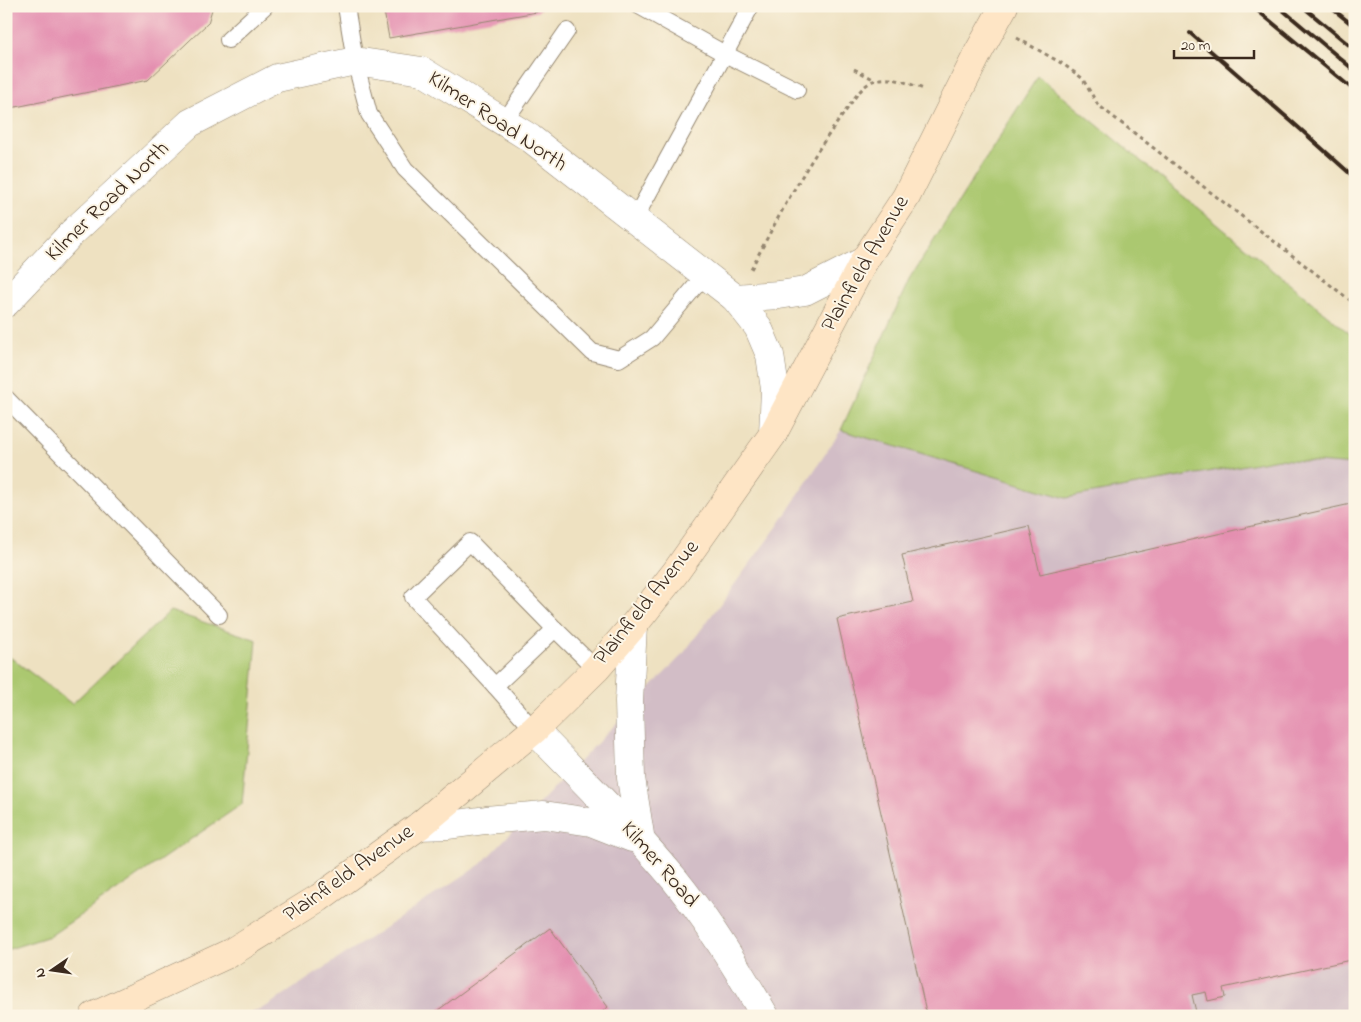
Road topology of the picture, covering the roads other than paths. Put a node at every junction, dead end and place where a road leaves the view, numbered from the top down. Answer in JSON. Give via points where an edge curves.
{"nodes":[{"id":1,"x":265,"y":6,"type":"edge"},
{"id":2,"x":346,"y":6,"type":"edge"},
{"id":3,"x":639,"y":6,"type":"edge"},
{"id":4,"x":751,"y":6,"type":"edge"},
{"id":5,"x":1004,"y":6,"type":"edge"},
{"id":6,"x":566,"y":31,"type":"dead end"},
{"id":7,"x":228,"y":40,"type":"dead end"},
{"id":8,"x":725,"y":54,"type":"junction"},
{"id":9,"x":355,"y":61,"type":"junction"},
{"id":10,"x":797,"y":90,"type":"dead end"},
{"id":11,"x":504,"y":122,"type":"junction"},
{"id":12,"x":634,"y":220,"type":"junction"},
{"id":13,"x":864,"y":260,"type":"junction"},
{"id":14,"x":705,"y":275,"type":"junction"},
{"id":15,"x":735,"y":298,"type":"junction"},
{"id":16,"x":6,"y":303,"type":"edge"},
{"id":17,"x":6,"y":398,"type":"edge"},
{"id":18,"x":773,"y":434,"type":"junction"},
{"id":19,"x":219,"y":615,"type":"dead end"},
{"id":20,"x":633,"y":626,"type":"junction"},
{"id":21,"x":555,"y":629,"type":"junction"},
{"id":22,"x":596,"y":668,"type":"junction"},
{"id":23,"x":495,"y":686,"type":"junction"},
{"id":24,"x":534,"y":730,"type":"junction"},
{"id":25,"x":420,"y":826,"type":"junction"},
{"id":26,"x":641,"y":841,"type":"junction"},
{"id":27,"x":103,"y":1014,"type":"edge"},
{"id":28,"x":765,"y":1016,"type":"edge"}],
"edges":[{"from":1,"to":7,"type":"lane"},
{"from":2,"to":9,"type":"lane"},
{"from":3,"to":8,"type":"lane"},
{"from":4,"to":8,"type":"lane"},
{"from":5,"to":13,"type":"main road","name":"Plainfield Avenue","via":[[906,197]]},
{"from":6,"to":11,"type":"lane"},
{"from":8,"to":10,"type":"lane"},
{"from":8,"to":12,"type":"lane"},
{"from":9,"to":11,"type":"street","name":"Kilmer Road North","via":[[422,71]]},
{"from":9,"to":14,"type":"lane","via":[[368,114],[405,169],[592,352],[619,359],[652,338]]},
{"from":9,"to":16,"type":"street","name":"Kilmer Road North","via":[[277,78],[190,123],[72,233]]},
{"from":11,"to":12,"type":"street","name":"Kilmer Road North","via":[[530,138]]},
{"from":12,"to":14,"type":"street","name":"Kilmer Road North"},
{"from":13,"to":15,"type":"street","via":[[805,290]]},
{"from":13,"to":18,"type":"main road","name":"Plainfield Avenue"},
{"from":14,"to":15,"type":"street","name":"Kilmer Road North"},
{"from":15,"to":18,"type":"street","name":"Kilmer Road North","via":[[758,327],[770,355],[775,389]]},
{"from":17,"to":19,"type":"lane"},
{"from":18,"to":20,"type":"main road","name":"Plainfield Avenue","via":[[687,557]]},
{"from":20,"to":22,"type":"main road","name":"Plainfield Avenue"},
{"from":20,"to":26,"type":"street","via":[[629,701],[631,778]]},
{"from":21,"to":22,"type":"lane"},
{"from":21,"to":23,"type":"lane"},
{"from":21,"to":23,"type":"lane","via":[[470,542],[413,597]]},
{"from":22,"to":24,"type":"main road","name":"Plainfield Avenue"},
{"from":23,"to":24,"type":"lane"},
{"from":24,"to":25,"type":"main road","name":"Plainfield Avenue"},
{"from":24,"to":26,"type":"street","name":"Kilmer Road"},
{"from":25,"to":26,"type":"street","via":[[544,815],[591,822]]},
{"from":25,"to":27,"type":"main road","name":"Plainfield Avenue","via":[[319,898],[230,952]]},
{"from":26,"to":28,"type":"street","name":"Kilmer Road","via":[[708,923]]}]}
